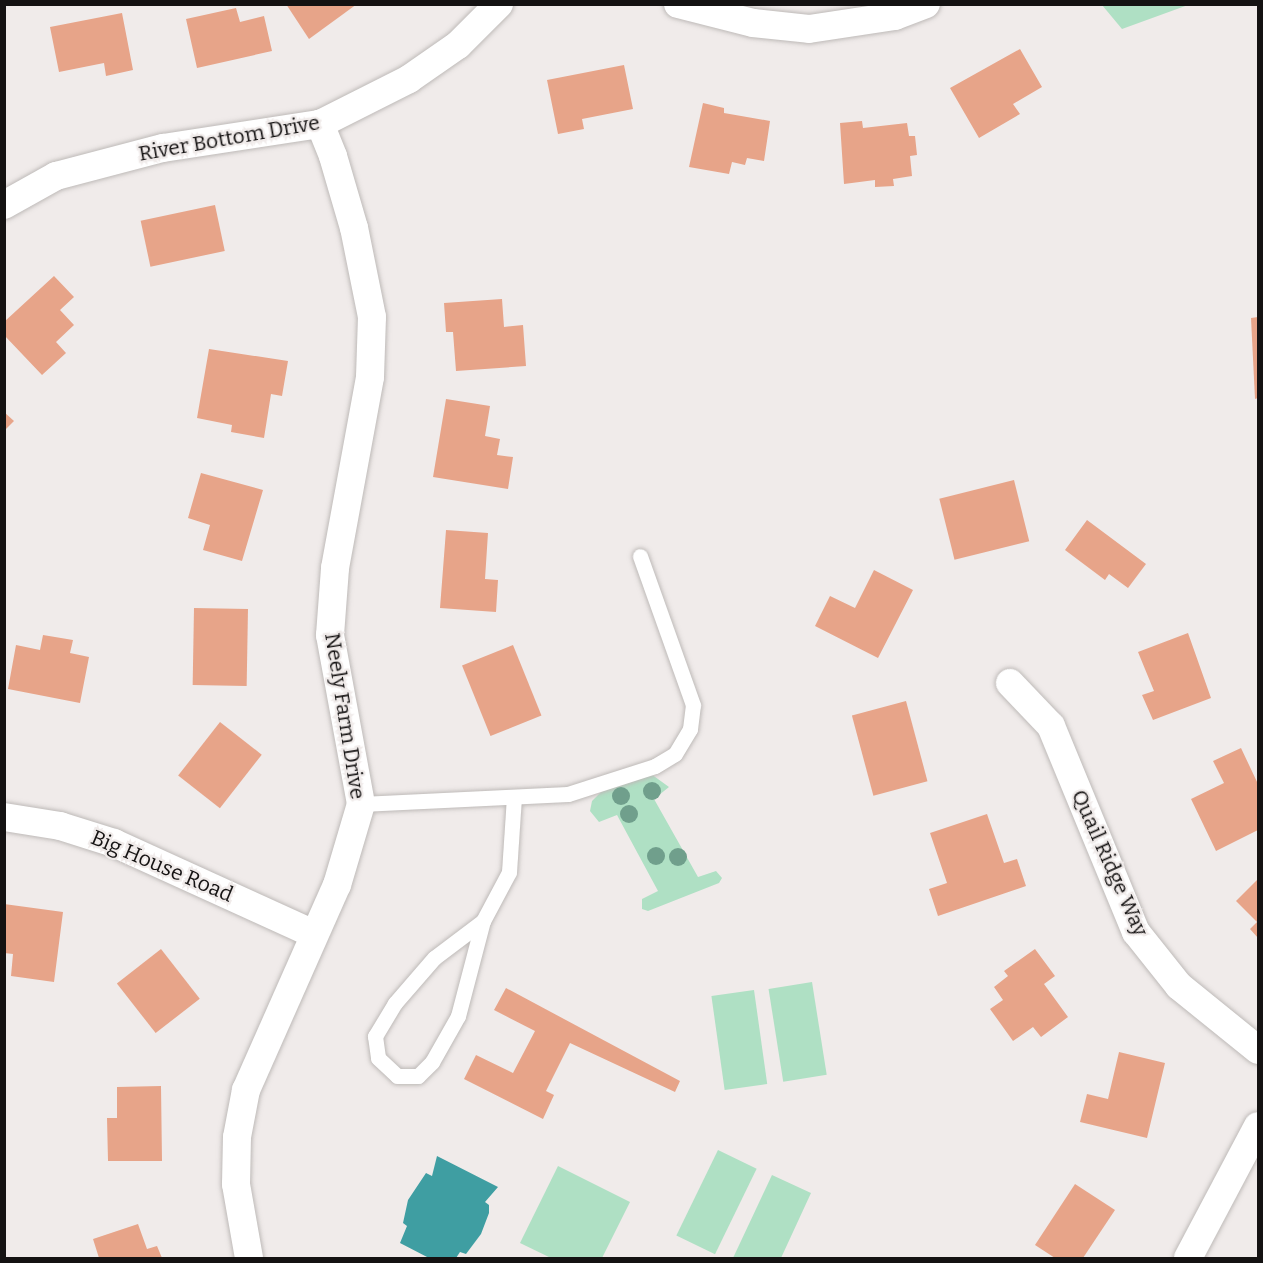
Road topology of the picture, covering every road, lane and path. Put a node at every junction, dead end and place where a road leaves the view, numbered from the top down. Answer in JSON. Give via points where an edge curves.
{"nodes":[{"id":1,"x":499,"y":4,"type":"edge"},
{"id":2,"x":678,"y":4,"type":"edge"},
{"id":3,"x":926,"y":4,"type":"edge"},
{"id":4,"x":320,"y":124,"type":"junction"},
{"id":5,"x":4,"y":205,"type":"edge"},
{"id":6,"x":640,"y":556,"type":"dead end"},
{"id":7,"x":1010,"y":683,"type":"dead end"},
{"id":8,"x":514,"y":797,"type":"junction"},
{"id":9,"x":361,"y":804,"type":"junction"},
{"id":10,"x":4,"y":817,"type":"edge"},
{"id":11,"x":483,"y":921,"type":"junction"},
{"id":12,"x":314,"y":934,"type":"junction"},
{"id":13,"x":1258,"y":1050,"type":"edge"},
{"id":14,"x":1258,"y":1126,"type":"edge"},
{"id":15,"x":249,"y":1258,"type":"edge"},
{"id":16,"x":1188,"y":1258,"type":"edge"}],
"edges":[{"from":1,"to":4,"type":"street","name":"River Bottom Drive","via":[[458,45],[409,79]]},
{"from":2,"to":3,"type":"street","via":[[753,23],[809,29],[895,16]]},
{"from":4,"to":5,"type":"street","name":"River Bottom Drive","via":[[163,148],[56,176]]},
{"from":4,"to":9,"type":"street","name":"Neely Farm Drive","via":[[354,228],[372,317],[370,377],[335,568],[330,635]]},
{"from":6,"to":8,"type":"lane","via":[[693,705],[690,729],[675,754],[655,766],[568,794]]},
{"from":7,"to":13,"type":"street","name":"Quail Ridge Way","via":[[1051,726],[1136,932],[1179,986]]},
{"from":8,"to":9,"type":"lane"},
{"from":8,"to":11,"type":"lane","via":[[509,872]]},
{"from":9,"to":12,"type":"street","name":"Neely Farm Drive","via":[[337,885]]},
{"from":10,"to":12,"type":"street","name":"Big House Road","via":[[60,826],[114,843]]},
{"from":11,"to":11,"type":"lane","via":[[434,958],[395,1003],[375,1036],[378,1058],[396,1076],[418,1076],[432,1062],[453,1025]]},
{"from":12,"to":15,"type":"street","name":"Neely Farm Drive","via":[[246,1090],[237,1137],[236,1184]]},
{"from":14,"to":16,"type":"street"}]}
